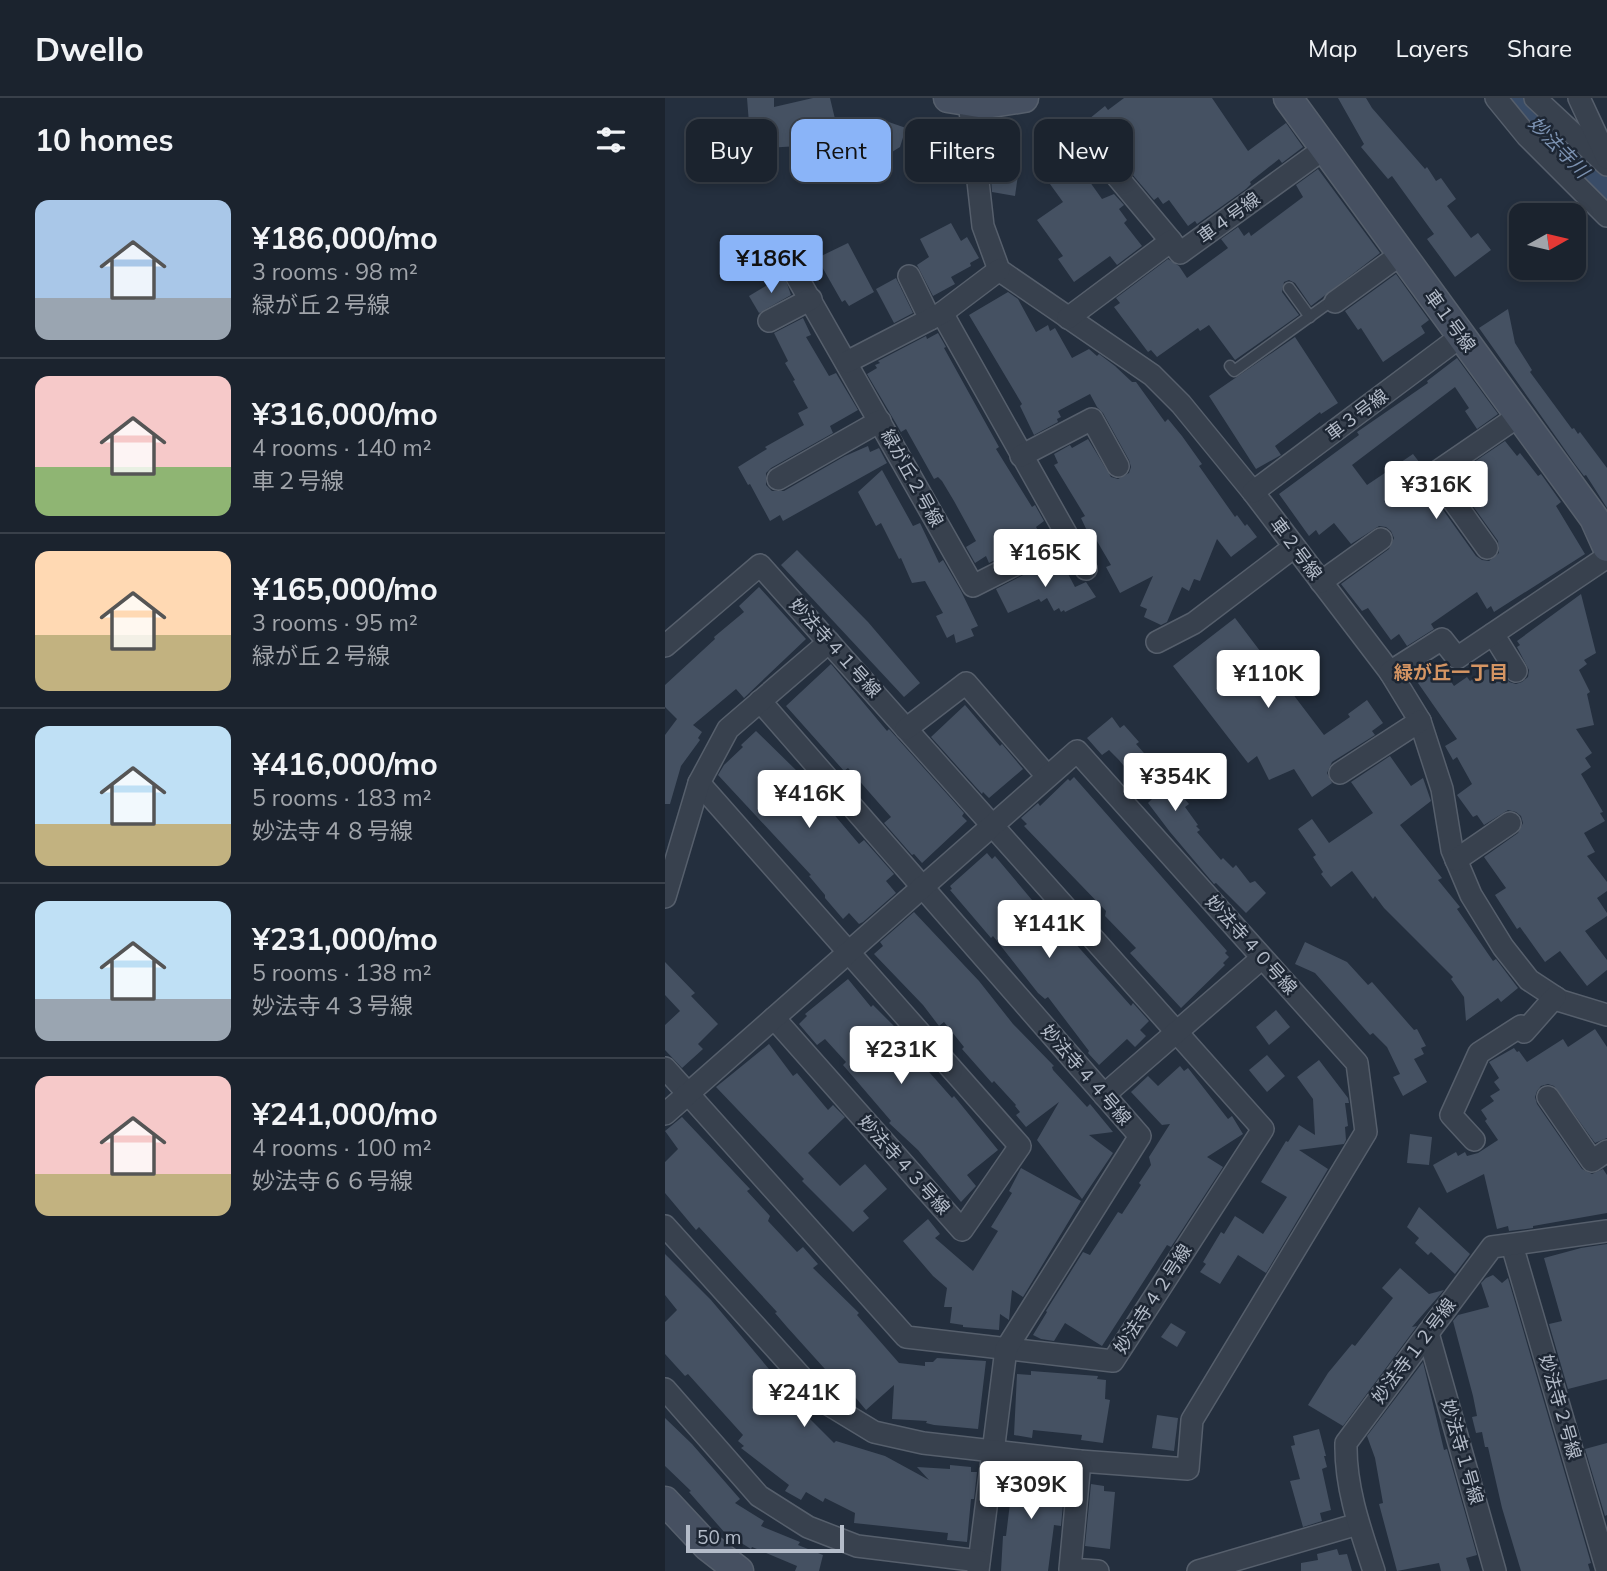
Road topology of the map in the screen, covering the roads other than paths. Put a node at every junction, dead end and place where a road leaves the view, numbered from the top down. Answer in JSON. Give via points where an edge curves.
{"nodes":[{"id":1,"x":1024,"y":98,"type":"edge"},
{"id":2,"x":1288,"y":98,"type":"edge"},
{"id":3,"x":1496,"y":98,"type":"edge"},
{"id":4,"x":1535,"y":98,"type":"edge"},
{"id":5,"x":1579,"y":98,"type":"edge"},
{"id":6,"x":959,"y":100,"type":"edge"},
{"id":7,"x":1325,"y":148,"type":"junction"},
{"id":8,"x":1607,"y":158,"type":"edge"},
{"id":9,"x":1607,"y":165,"type":"edge"},
{"id":10,"x":1122,"y":182,"type":"edge"},
{"id":11,"x":1607,"y":216,"type":"edge"},
{"id":12,"x":1171,"y":242,"type":"junction"},
{"id":13,"x":1401,"y":254,"type":"junction"},
{"id":14,"x":999,"y":270,"type":"junction"},
{"id":15,"x":909,"y":276,"type":"dead end"},
{"id":16,"x":797,"y":277,"type":"dead end"},
{"id":17,"x":1289,"y":288,"type":"dead end"},
{"id":18,"x":811,"y":299,"type":"junction"},
{"id":19,"x":1335,"y":302,"type":"joint"},
{"id":20,"x":936,"y":316,"type":"junction"},
{"id":21,"x":1068,"y":317,"type":"junction"},
{"id":22,"x":1310,"y":317,"type":"junction"},
{"id":23,"x":769,"y":321,"type":"dead end"},
{"id":24,"x":1460,"y":337,"type":"junction"},
{"id":25,"x":847,"y":362,"type":"junction"},
{"id":26,"x":1230,"y":366,"type":"dead end"},
{"id":27,"x":1520,"y":415,"type":"junction"},
{"id":28,"x":880,"y":421,"type":"junction"},
{"id":29,"x":1021,"y":456,"type":"junction"},
{"id":30,"x":1118,"y":466,"type":"dead end"},
{"id":31,"x":778,"y":480,"type":"dead end"},
{"id":32,"x":1253,"y":492,"type":"junction"},
{"id":33,"x":1068,"y":538,"type":"junction"},
{"id":34,"x":1381,"y":539,"type":"dead end"},
{"id":35,"x":1294,"y":547,"type":"junction"},
{"id":36,"x":1607,"y":547,"type":"edge"},
{"id":37,"x":1487,"y":548,"type":"dead end"},
{"id":38,"x":1607,"y":557,"type":"edge"},
{"id":39,"x":1086,"y":569,"type":"dead end"},
{"id":40,"x":1321,"y":582,"type":"junction"},
{"id":41,"x":1493,"y":634,"type":"junction"},
{"id":42,"x":829,"y":642,"type":"junction"},
{"id":43,"x":1157,"y":642,"type":"dead end"},
{"id":44,"x":665,"y":646,"type":"edge"},
{"id":45,"x":1390,"y":671,"type":"junction"},
{"id":46,"x":1516,"y":671,"type":"dead end"},
{"id":47,"x":760,"y":701,"type":"junction"},
{"id":48,"x":1419,"y":720,"type":"junction"},
{"id":49,"x":906,"y":729,"type":"junction"},
{"id":50,"x":1340,"y":773,"type":"dead end"},
{"id":51,"x":1047,"y":776,"type":"junction"},
{"id":52,"x":699,"y":783,"type":"junction"},
{"id":53,"x":1510,"y":823,"type":"dead end"},
{"id":54,"x":992,"y":826,"type":"junction"},
{"id":55,"x":1456,"y":860,"type":"junction"},
{"id":56,"x":922,"y":887,"type":"junction"},
{"id":57,"x":665,"y":897,"type":"edge"},
{"id":58,"x":849,"y":950,"type":"junction"},
{"id":59,"x":1262,"y":958,"type":"junction"},
{"id":60,"x":1555,"y":997,"type":"junction"},
{"id":61,"x":1607,"y":1015,"type":"edge"},
{"id":62,"x":774,"y":1018,"type":"junction"},
{"id":63,"x":1177,"y":1033,"type":"junction"},
{"id":64,"x":665,"y":1068,"type":"edge"},
{"id":65,"x":687,"y":1094,"type":"junction"},
{"id":66,"x":1104,"y":1095,"type":"junction"},
{"id":67,"x":1548,"y":1097,"type":"dead end"},
{"id":68,"x":665,"y":1114,"type":"edge"},
{"id":69,"x":1474,"y":1140,"type":"dead end"},
{"id":70,"x":1607,"y":1152,"type":"edge"},
{"id":71,"x":665,"y":1226,"type":"edge"},
{"id":72,"x":1607,"y":1231,"type":"edge"},
{"id":73,"x":1512,"y":1245,"type":"junction"},
{"id":74,"x":1428,"y":1333,"type":"junction"},
{"id":75,"x":1006,"y":1349,"type":"junction"},
{"id":76,"x":665,"y":1389,"type":"edge"},
{"id":77,"x":993,"y":1451,"type":"junction"},
{"id":78,"x":1080,"y":1461,"type":"junction"},
{"id":79,"x":665,"y":1501,"type":"edge"},
{"id":80,"x":1358,"y":1524,"type":"junction"},
{"id":81,"x":979,"y":1566,"type":"edge"},
{"id":82,"x":1607,"y":1570,"type":"edge"},
{"id":83,"x":739,"y":1571,"type":"edge"},
{"id":84,"x":1098,"y":1571,"type":"edge"},
{"id":85,"x":1198,"y":1571,"type":"edge"},
{"id":86,"x":1374,"y":1571,"type":"edge"},
{"id":87,"x":1495,"y":1571,"type":"edge"}],
"edges":[{"from":1,"to":6,"type":"street","via":[[996,104]]},
{"from":2,"to":7,"type":"street","name":"車１号線"},
{"from":3,"to":11,"type":"street"},
{"from":4,"to":9,"type":"street"},
{"from":5,"to":8,"type":"street"},
{"from":6,"to":14,"type":"street","via":[[983,226]]},
{"from":7,"to":12,"type":"street","name":"車４号線","via":[[1180,253]]},
{"from":7,"to":13,"type":"street","name":"車１号線"},
{"from":10,"to":12,"type":"street"},
{"from":12,"to":21,"type":"street","name":"車４号線"},
{"from":13,"to":19,"type":"street"},
{"from":13,"to":24,"type":"street","name":"車１号線"},
{"from":14,"to":20,"type":"street"},
{"from":14,"to":21,"type":"street","name":"車２号線"},
{"from":15,"to":20,"type":"street"},
{"from":16,"to":18,"type":"street","name":"緑が丘２号線"},
{"from":17,"to":22,"type":"lane"},
{"from":18,"to":23,"type":"street"},
{"from":18,"to":25,"type":"street","name":"緑が丘２号線"},
{"from":19,"to":22,"type":"lane"},
{"from":20,"to":25,"type":"street"},
{"from":20,"to":29,"type":"street"},
{"from":21,"to":32,"type":"street","name":"車２号線","via":[[1152,375]]},
{"from":22,"to":26,"type":"lane","via":[[1234,370]]},
{"from":24,"to":27,"type":"street","name":"車１号線"},
{"from":24,"to":32,"type":"street","name":"車３号線"},
{"from":25,"to":28,"type":"street","name":"緑が丘２号線"},
{"from":27,"to":36,"type":"street","name":"車１号線","via":[[1594,517]]},
{"from":27,"to":37,"type":"street","via":[[1434,474]]},
{"from":28,"to":31,"type":"street","via":[[809,451]]},
{"from":28,"to":33,"type":"street","name":"緑が丘２号線","via":[[972,586]]},
{"from":29,"to":30,"type":"street","via":[[1092,419]]},
{"from":29,"to":33,"type":"street"},
{"from":32,"to":35,"type":"street","name":"車２号線"},
{"from":33,"to":39,"type":"street"},
{"from":34,"to":40,"type":"street"},
{"from":35,"to":40,"type":"street","name":"車２号線"},
{"from":35,"to":43,"type":"street","via":[[1195,623]]},
{"from":38,"to":41,"type":"street"},
{"from":40,"to":45,"type":"street","name":"車２号線"},
{"from":41,"to":45,"type":"street","via":[[1457,658],[1442,639]]},
{"from":41,"to":46,"type":"street"},
{"from":42,"to":44,"type":"street","name":"妙法寺４１号線","via":[[760,565]]},
{"from":42,"to":47,"type":"street"},
{"from":42,"to":49,"type":"street","name":"妙法寺４１号線"},
{"from":45,"to":48,"type":"street","name":"車２号線"},
{"from":47,"to":52,"type":"street","via":[[728,729]]},
{"from":47,"to":56,"type":"street","name":"妙法寺４４号線"},
{"from":48,"to":50,"type":"street"},
{"from":48,"to":55,"type":"street","name":"車２号線","via":[[1442,789]]},
{"from":49,"to":51,"type":"street","via":[[966,683]]},
{"from":49,"to":54,"type":"street","name":"妙法寺４１号線"},
{"from":51,"to":54,"type":"street","name":"妙法寺４０号線"},
{"from":51,"to":59,"type":"street","name":"妙法寺４０号線","via":[[1077,751]]},
{"from":52,"to":57,"type":"street"},
{"from":52,"to":58,"type":"street"},
{"from":53,"to":55,"type":"street"},
{"from":54,"to":56,"type":"street","name":"妙法寺４０号線"},
{"from":54,"to":63,"type":"street","name":"妙法寺４２号線"},
{"from":55,"to":60,"type":"street","name":"車２号線","via":[[1503,947],[1529,980]]},
{"from":56,"to":58,"type":"street","name":"妙法寺４０号線"},
{"from":56,"to":66,"type":"street","name":"妙法寺４４号線"},
{"from":58,"to":62,"type":"street","name":"妙法寺４０号線"},
{"from":58,"to":62,"type":"street","name":"妙法寺４３号線","via":[[1020,1146],[962,1230]]},
{"from":59,"to":63,"type":"street"},
{"from":59,"to":78,"type":"street","name":"妙法寺４０号線","via":[[1357,1063],[1366,1132],[1192,1420],[1188,1469]]},
{"from":60,"to":61,"type":"street","name":"車２号線"},
{"from":60,"to":69,"type":"street","via":[[1524,1032],[1521,1026],[1479,1054],[1451,1115]]},
{"from":62,"to":65,"type":"street","name":"妙法寺４０号線"},
{"from":63,"to":66,"type":"street"},
{"from":63,"to":75,"type":"street","name":"妙法寺４２号線","via":[[1263,1129],[1113,1361]]},
{"from":64,"to":65,"type":"street","name":"妙法寺４２号線"},
{"from":65,"to":68,"type":"street","name":"妙法寺４０号線"},
{"from":65,"to":75,"type":"street","name":"妙法寺４２号線","via":[[906,1337]]},
{"from":66,"to":75,"type":"street","name":"妙法寺４４号線","via":[[1140,1136]]},
{"from":67,"to":70,"type":"street","via":[[1592,1161]]},
{"from":71,"to":77,"type":"street","name":"妙法寺４０号線","via":[[823,1401],[874,1432]]},
{"from":72,"to":73,"type":"street","name":"妙法寺１２号線"},
{"from":73,"to":74,"type":"street","name":"妙法寺１２号線","via":[[1492,1247]]},
{"from":73,"to":82,"type":"street","name":"妙法寺２号線"},
{"from":74,"to":80,"type":"street","name":"妙法寺１２号線","via":[[1346,1443],[1345,1469]]},
{"from":74,"to":87,"type":"street","name":"妙法寺１号線"},
{"from":75,"to":77,"type":"street"},
{"from":76,"to":81,"type":"street","via":[[759,1496],[807,1527],[857,1546]]},
{"from":77,"to":78,"type":"street","name":"妙法寺４０号線"},
{"from":77,"to":81,"type":"street"},
{"from":78,"to":84,"type":"street","via":[[1070,1569]]},
{"from":79,"to":83,"type":"street","via":[[707,1546]]},
{"from":80,"to":85,"type":"street"},
{"from":80,"to":86,"type":"street","name":"妙法寺１２号線"}]}
